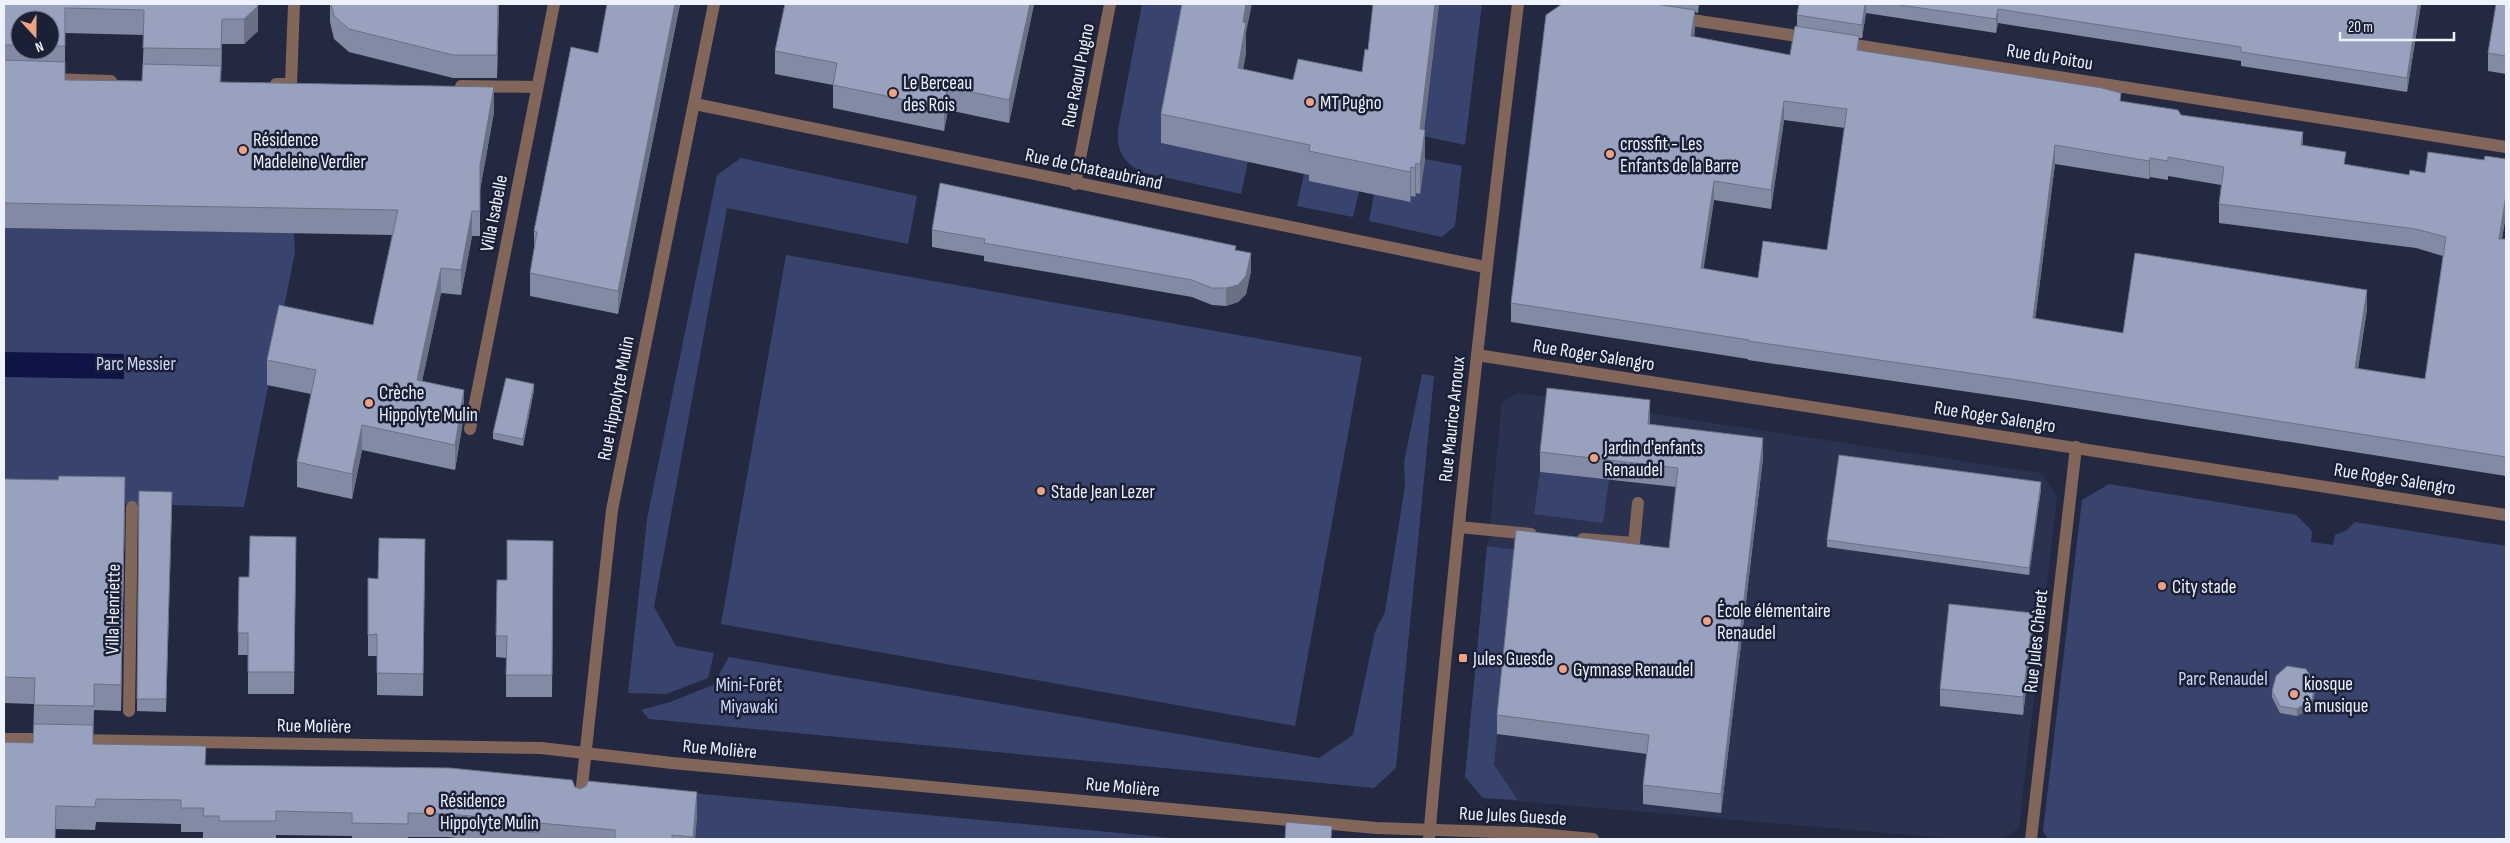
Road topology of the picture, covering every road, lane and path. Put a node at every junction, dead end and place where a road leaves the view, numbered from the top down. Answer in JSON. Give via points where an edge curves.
{"nodes":[{"id":1,"x":294,"y":4,"type":"edge"},
{"id":2,"x":554,"y":4,"type":"edge"},
{"id":3,"x":714,"y":4,"type":"edge"},
{"id":4,"x":1110,"y":4,"type":"edge"},
{"id":5,"x":1518,"y":4,"type":"edge"},
{"id":6,"x":1667,"y":16,"type":"edge"},
{"id":7,"x":34,"y":79,"type":"edge"},
{"id":8,"x":123,"y":81,"type":"edge"},
{"id":9,"x":262,"y":84,"type":"edge"},
{"id":10,"x":448,"y":86,"type":"edge"},
{"id":11,"x":537,"y":87,"type":"junction"},
{"id":12,"x":695,"y":104,"type":"junction"},
{"id":13,"x":2506,"y":147,"type":"edge"},
{"id":14,"x":1075,"y":184,"type":"junction"},
{"id":15,"x":1485,"y":267,"type":"junction"},
{"id":16,"x":1477,"y":355,"type":"junction"},
{"id":17,"x":470,"y":429,"type":"dead end"},
{"id":18,"x":2076,"y":447,"type":"junction"},
{"id":19,"x":1638,"y":503,"type":"dead end"},
{"id":20,"x":132,"y":507,"type":"dead end"},
{"id":21,"x":2506,"y":515,"type":"edge"},
{"id":22,"x":1459,"y":527,"type":"junction"},
{"id":23,"x":1546,"y":535,"type":"edge"},
{"id":24,"x":1566,"y":537,"type":"edge"},
{"id":25,"x":129,"y":712,"type":"dead end"},
{"id":26,"x":4,"y":739,"type":"edge"},
{"id":27,"x":586,"y":753,"type":"junction"},
{"id":28,"x":580,"y":804,"type":"edge"},
{"id":29,"x":1430,"y":835,"type":"edge"},
{"id":30,"x":1593,"y":839,"type":"edge"},
{"id":31,"x":2031,"y":839,"type":"edge"}],
"edges":[{"from":1,"to":9,"type":"street","via":[[296,85]]},
{"from":2,"to":11,"type":"street","name":"Villa Isabelle"},
{"from":3,"to":12,"type":"street","name":"Rue Hippolyte Mulin"},
{"from":4,"to":14,"type":"street","name":"Rue Raoul Pugno"},
{"from":5,"to":15,"type":"street","name":"Rue Maurice Arnoux"},
{"from":6,"to":13,"type":"street","name":"Rue du Poitou"},
{"from":7,"to":8,"type":"street"},
{"from":10,"to":11,"type":"street"},
{"from":11,"to":17,"type":"street","name":"Villa Isabelle"},
{"from":12,"to":14,"type":"street","name":"Rue de Chateaubriand"},
{"from":12,"to":27,"type":"street","name":"Rue Hippolyte Mulin","via":[[612,510]]},
{"from":14,"to":15,"type":"street","name":"Rue de Chateaubriand"},
{"from":15,"to":16,"type":"street","name":"Rue Maurice Arnoux"},
{"from":16,"to":18,"type":"street","name":"Rue Roger Salengro"},
{"from":16,"to":22,"type":"street","name":"Rue Maurice Arnoux"},
{"from":18,"to":21,"type":"street","name":"Rue Roger Salengro"},
{"from":18,"to":31,"type":"street","name":"Rue Jules Chèret"},
{"from":19,"to":24,"type":"street","via":[[1634,543]]},
{"from":20,"to":25,"type":"street","name":"Villa Henriette"},
{"from":22,"to":23,"type":"street"},
{"from":22,"to":29,"type":"street","name":"Rue Maurice Arnoux"},
{"from":26,"to":27,"type":"street","name":"Rue Molière","via":[[541,748]]},
{"from":27,"to":28,"type":"street","name":"Rue Hippolyte Mulin"},
{"from":27,"to":29,"type":"street","name":"Rue Molière"},
{"from":29,"to":30,"type":"street","name":"Rue Jules Guesde","via":[[1528,833]]}]}
